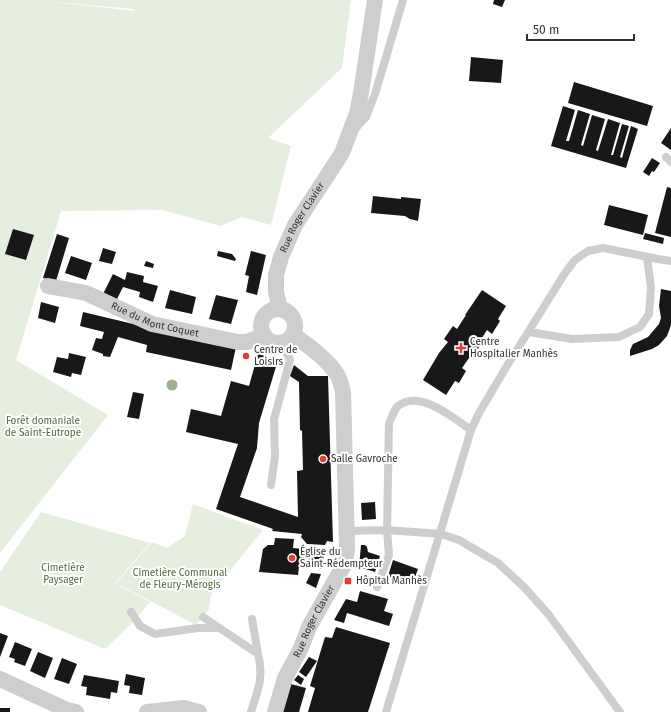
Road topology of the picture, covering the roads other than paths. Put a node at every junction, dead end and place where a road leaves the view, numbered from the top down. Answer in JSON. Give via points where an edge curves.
{"nodes":[{"id":1,"x":375,"y":0,"type":"edge"},
{"id":2,"x":402,"y":0,"type":"edge"},
{"id":3,"x":379,"y":80,"type":"junction"},
{"id":4,"x":361,"y":93,"type":"junction"},
{"id":5,"x":350,"y":134,"type":"junction"},
{"id":6,"x":647,"y":257,"type":"junction"},
{"id":7,"x":671,"y":261,"type":"edge"},
{"id":8,"x":48,"y":286,"type":"dead end"},
{"id":9,"x":280,"y":309,"type":"junction"},
{"id":10,"x":529,"y":332,"type":"junction"},
{"id":11,"x":264,"y":335,"type":"junction"},
{"id":12,"x":288,"y":339,"type":"junction"},
{"id":13,"x":471,"y":430,"type":"junction"},
{"id":14,"x":271,"y":485,"type":"dead end"},
{"id":15,"x":387,"y":530,"type":"junction"},
{"id":16,"x":347,"y":531,"type":"junction"},
{"id":17,"x":441,"y":534,"type":"junction"},
{"id":18,"x":377,"y":587,"type":"dead end"},
{"id":19,"x":131,"y":612,"type":"dead end"},
{"id":20,"x":203,"y":617,"type":"dead end"},
{"id":21,"x":252,"y":619,"type":"dead end"},
{"id":22,"x":218,"y":628,"type":"junction"},
{"id":23,"x":258,"y":654,"type":"junction"},
{"id":24,"x":0,"y":679,"type":"edge"},
{"id":25,"x":76,"y":712,"type":"edge"},
{"id":26,"x":147,"y":712,"type":"edge"},
{"id":27,"x":199,"y":712,"type":"edge"},
{"id":28,"x":251,"y":712,"type":"edge"},
{"id":29,"x":275,"y":712,"type":"edge"},
{"id":30,"x":386,"y":712,"type":"edge"},
{"id":31,"x":620,"y":712,"type":"edge"}],
"edges":[{"from":1,"to":4,"type":"street","name":"Rue Roger Clavier"},
{"from":2,"to":3,"type":"lane","name":"Rue Roger Clavier"},
{"from":3,"to":4,"type":"lane","via":[[375,90]]},
{"from":3,"to":5,"type":"lane","name":"Rue Roger Clavier","via":[[366,117]]},
{"from":4,"to":5,"type":"street","name":"Rue Roger Clavier"},
{"from":5,"to":9,"type":"street","name":"Rue Roger Clavier","via":[[342,154],[295,225],[281,257],[276,275]]},
{"from":6,"to":7,"type":"lane"},
{"from":6,"to":10,"type":"lane","via":[[603,248],[588,251],[575,260]]},
{"from":6,"to":10,"type":"lane","via":[[649,314],[640,327],[619,337],[572,339]]},
{"from":8,"to":11,"type":"street","name":"Rue du Mont Coquet","via":[[86,294],[152,324],[238,342],[247,342]]},
{"from":9,"to":11,"type":"street","via":[[272,310],[265,316],[261,330]]},
{"from":9,"to":12,"type":"street","via":[[291,314],[296,322],[295,329]]},
{"from":10,"to":13,"type":"lane","via":[[497,381]]},
{"from":11,"to":12,"type":"street","name":"Rue Roger Clavier","via":[[269,341],[276,343]]},
{"from":12,"to":14,"type":"lane","via":[[290,360],[274,419],[275,456]]},
{"from":12,"to":16,"type":"street","name":"Rue Roger Clavier","via":[[304,343],[331,367],[341,382]]},
{"from":13,"to":15,"type":"lane","via":[[434,405],[407,401],[397,407],[389,423]]},
{"from":13,"to":17,"type":"lane"},
{"from":15,"to":16,"type":"lane"},
{"from":15,"to":17,"type":"lane"},
{"from":15,"to":18,"type":"lane","via":[[389,555]]},
{"from":16,"to":29,"type":"street","name":"Rue Roger Clavier","via":[[345,563],[285,678]]},
{"from":17,"to":30,"type":"lane"},
{"from":17,"to":31,"type":"lane","via":[[481,552],[512,574],[549,615]]},
{"from":19,"to":22,"type":"lane","via":[[140,626],[155,634]]},
{"from":20,"to":22,"type":"lane"},
{"from":21,"to":23,"type":"lane"},
{"from":22,"to":23,"type":"lane"},
{"from":23,"to":28,"type":"lane","via":[[261,681]]},
{"from":24,"to":25,"type":"street","via":[[66,710]]},
{"from":26,"to":27,"type":"street","via":[[184,708]]}]}
